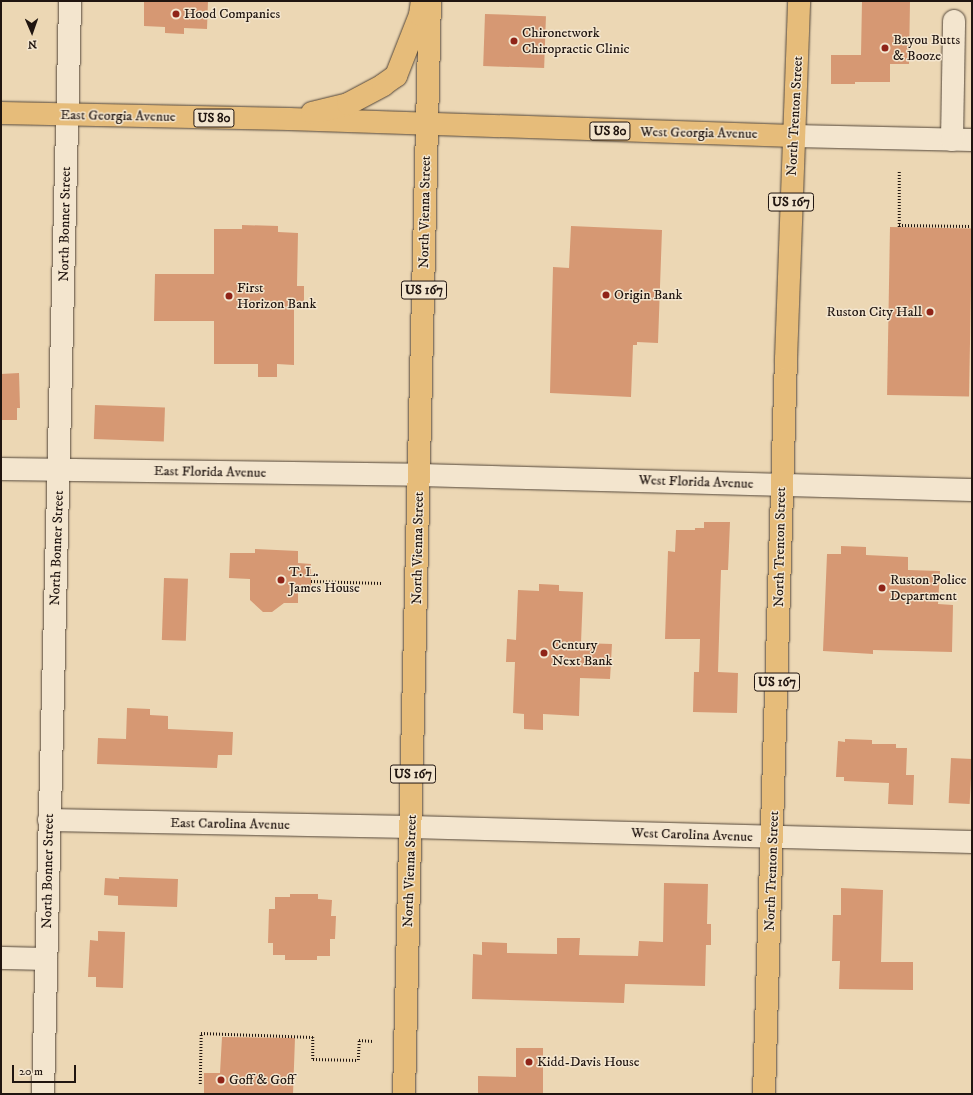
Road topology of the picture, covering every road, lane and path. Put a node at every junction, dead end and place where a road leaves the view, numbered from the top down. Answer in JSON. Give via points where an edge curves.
{"nodes":[{"id":1,"x":70,"y":1,"type":"edge"},
{"id":2,"x":422,"y":1,"type":"edge"},
{"id":3,"x":430,"y":1,"type":"edge"},
{"id":4,"x":799,"y":1,"type":"edge"},
{"id":5,"x":954,"y":21,"type":"dead end"},
{"id":6,"x":1,"y":113,"type":"edge"},
{"id":7,"x":68,"y":115,"type":"junction"},
{"id":8,"x":289,"y":119,"type":"junction"},
{"id":9,"x":427,"y":125,"type":"junction"},
{"id":10,"x":794,"y":136,"type":"junction"},
{"id":11,"x":962,"y":140,"type":"edge"},
{"id":12,"x":899,"y":170,"type":"dead end"},
{"id":13,"x":972,"y":226,"type":"edge"},
{"id":14,"x":1,"y":469,"type":"edge"},
{"id":15,"x":59,"y":470,"type":"junction"},
{"id":16,"x":420,"y":475,"type":"junction"},
{"id":17,"x":782,"y":485,"type":"junction"},
{"id":18,"x":972,"y":490,"type":"edge"},
{"id":19,"x":311,"y":581,"type":"dead end"},
{"id":20,"x":382,"y":583,"type":"dead end"},
{"id":21,"x":49,"y":820,"type":"junction"},
{"id":22,"x":411,"y":827,"type":"junction"},
{"id":23,"x":773,"y":837,"type":"junction"},
{"id":24,"x":972,"y":842,"type":"edge"},
{"id":25,"x":1,"y":958,"type":"edge"},
{"id":26,"x":46,"y":959,"type":"junction"},
{"id":27,"x":373,"y":1040,"type":"dead end"},
{"id":28,"x":200,"y":1084,"type":"dead end"},
{"id":29,"x":43,"y":1094,"type":"edge"},
{"id":30,"x":404,"y":1094,"type":"edge"},
{"id":31,"x":764,"y":1094,"type":"edge"}],
"edges":[{"from":1,"to":7,"type":"street","name":"North Bonner Street"},
{"from":2,"to":8,"type":"main road","via":[[420,15],[396,76],[348,104]]},
{"from":3,"to":9,"type":"main road","name":"North Vienna Street"},
{"from":4,"to":10,"type":"main road","name":"North Trenton Street"},
{"from":5,"to":11,"type":"street"},
{"from":6,"to":7,"type":"main road","name":"East Georgia Avenue","number":"US 80"},
{"from":7,"to":8,"type":"main road","name":"East Georgia Avenue","number":"US 80"},
{"from":7,"to":15,"type":"street","name":"North Bonner Street"},
{"from":8,"to":9,"type":"main road","name":"East Georgia Avenue","number":"US 80"},
{"from":9,"to":10,"type":"main road","name":"West Georgia Avenue","number":"US 80"},
{"from":9,"to":16,"type":"main road","name":"North Vienna Street","number":"US 167"},
{"from":10,"to":11,"type":"street","name":"West Georgia Avenue"},
{"from":10,"to":17,"type":"main road","name":"North Trenton Street","number":"US 167"},
{"from":12,"to":13,"type":"path","via":[[899,226]]},
{"from":14,"to":15,"type":"street","name":"East Florida Avenue"},
{"from":15,"to":16,"type":"street","name":"East Florida Avenue"},
{"from":15,"to":21,"type":"street","name":"North Bonner Street"},
{"from":16,"to":17,"type":"street","name":"West Florida Avenue"},
{"from":16,"to":22,"type":"main road","name":"North Vienna Street","number":"US 167"},
{"from":17,"to":18,"type":"street","name":"West Florida Avenue"},
{"from":17,"to":23,"type":"main road","name":"North Trenton Street","number":"US 167"},
{"from":19,"to":20,"type":"path"},
{"from":21,"to":22,"type":"street","name":"East Carolina Avenue"},
{"from":21,"to":26,"type":"street","name":"North Bonner Street"},
{"from":22,"to":23,"type":"street","name":"West Carolina Avenue"},
{"from":22,"to":30,"type":"main road","name":"North Vienna Street","number":"US 167"},
{"from":23,"to":24,"type":"street","name":"West Carolina Avenue"},
{"from":23,"to":31,"type":"main road","name":"North Trenton Street","number":"US 167"},
{"from":25,"to":26,"type":"street"},
{"from":26,"to":29,"type":"street","name":"North Bonner Street"},
{"from":27,"to":28,"type":"path","via":[[359,1040],[358,1060],[313,1059],[314,1037],[200,1033]]}]}
